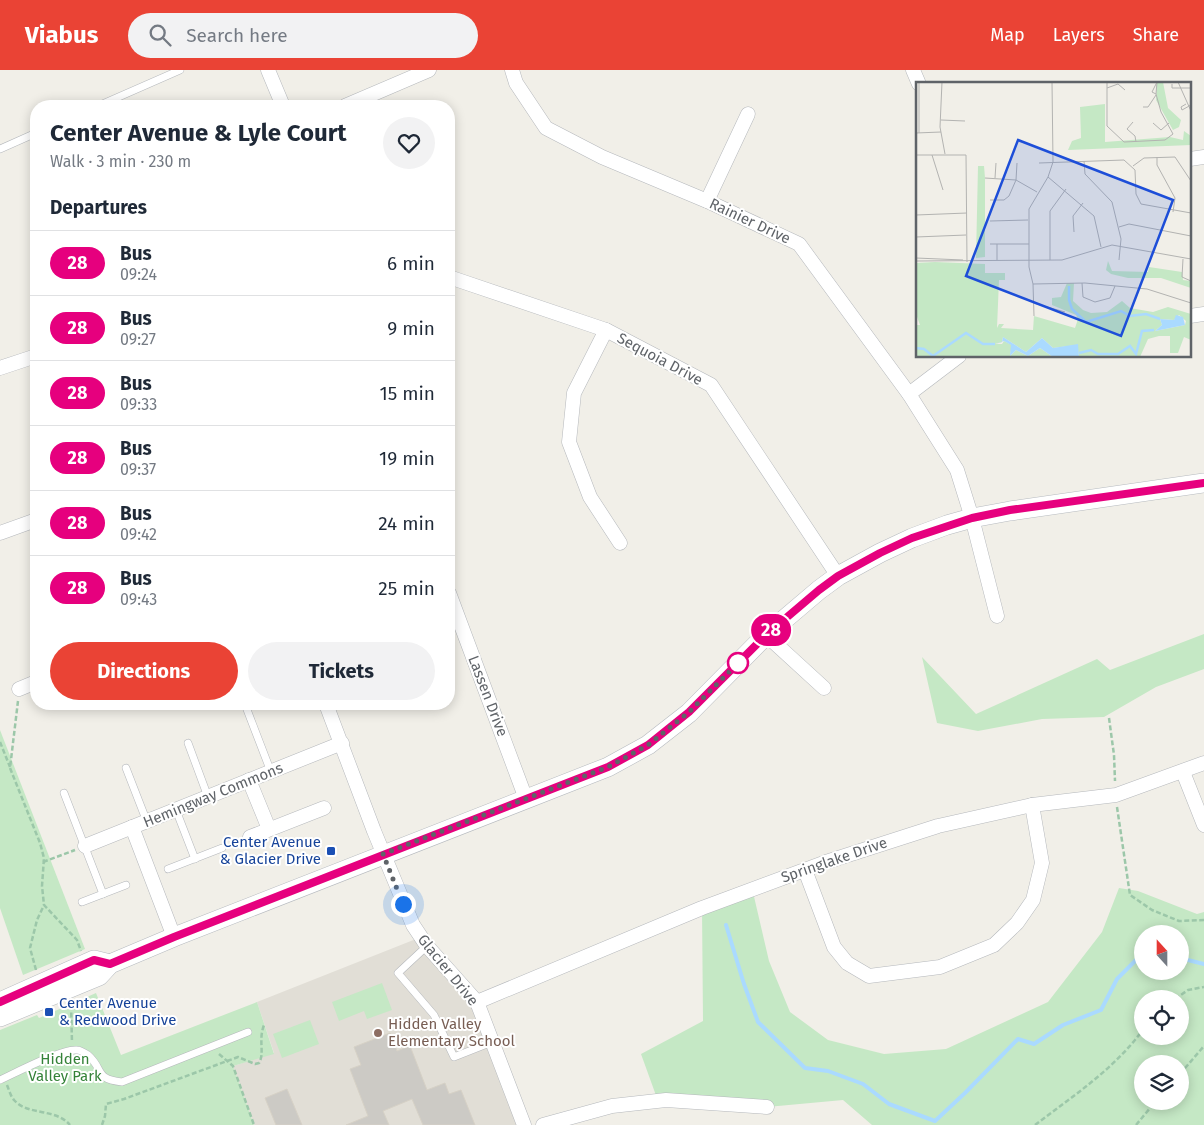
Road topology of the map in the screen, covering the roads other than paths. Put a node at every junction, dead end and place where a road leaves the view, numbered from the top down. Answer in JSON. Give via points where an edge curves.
{"nodes":[{"id":1,"x":180,"y":70,"type":"edge"},
{"id":2,"x":268,"y":70,"type":"edge"},
{"id":3,"x":430,"y":70,"type":"edge"},
{"id":4,"x":512,"y":70,"type":"edge"},
{"id":5,"x":913,"y":70,"type":"edge"},
{"id":6,"x":918,"y":82,"type":"edge"},
{"id":7,"x":112,"y":100,"type":"edge"},
{"id":8,"x":280,"y":100,"type":"edge"},
{"id":9,"x":359,"y":100,"type":"edge"},
{"id":10,"x":748,"y":114,"type":"dead end"},
{"id":11,"x":30,"y":136,"type":"edge"},
{"id":12,"x":0,"y":149,"type":"edge"},
{"id":13,"x":707,"y":201,"type":"junction"},
{"id":14,"x":455,"y":282,"type":"edge"},
{"id":15,"x":606,"y":330,"type":"junction"},
{"id":16,"x":30,"y":358,"type":"edge"},
{"id":17,"x":956,"y":358,"type":"edge"},
{"id":18,"x":0,"y":368,"type":"edge"},
{"id":19,"x":909,"y":394,"type":"junction"},
{"id":20,"x":1204,"y":483,"type":"edge"},
{"id":21,"x":972,"y":518,"type":"junction"},
{"id":22,"x":30,"y":522,"type":"edge"},
{"id":23,"x":0,"y":533,"type":"edge"},
{"id":24,"x":620,"y":543,"type":"dead end"},
{"id":25,"x":838,"y":576,"type":"junction"},
{"id":26,"x":455,"y":609,"type":"edge"},
{"id":27,"x":997,"y":616,"type":"dead end"},
{"id":28,"x":766,"y":635,"type":"junction"},
{"id":29,"x":30,"y":684,"type":"edge"},
{"id":30,"x":824,"y":688,"type":"dead end"},
{"id":31,"x":19,"y":689,"type":"road end"},
{"id":32,"x":248,"y":710,"type":"edge"},
{"id":33,"x":328,"y":710,"type":"edge"},
{"id":34,"x":188,"y":743,"type":"dead end"},
{"id":35,"x":342,"y":743,"type":"junction"},
{"id":36,"x":1204,"y":763,"type":"edge"},
{"id":37,"x":126,"y":768,"type":"dead end"},
{"id":38,"x":271,"y":772,"type":"junction"},
{"id":39,"x":1183,"y":772,"type":"junction"},
{"id":40,"x":249,"y":780,"type":"junction"},
{"id":41,"x":64,"y":793,"type":"dead end"},
{"id":42,"x":208,"y":797,"type":"junction"},
{"id":43,"x":526,"y":799,"type":"junction"},
{"id":44,"x":1032,"y":805,"type":"junction"},
{"id":45,"x":324,"y":808,"type":"dead end"},
{"id":46,"x":176,"y":810,"type":"junction"},
{"id":47,"x":146,"y":822,"type":"junction"},
{"id":48,"x":1204,"y":825,"type":"edge"},
{"id":49,"x":132,"y":827,"type":"junction"},
{"id":50,"x":269,"y":829,"type":"junction"},
{"id":51,"x":250,"y":837,"type":"dead end"},
{"id":52,"x":84,"y":846,"type":"junction"},
{"id":53,"x":222,"y":848,"type":"dead end"},
{"id":54,"x":383,"y":854,"type":"junction"},
{"id":55,"x":195,"y":859,"type":"junction"},
{"id":56,"x":168,"y":869,"type":"dead end"},
{"id":57,"x":805,"y":870,"type":"junction"},
{"id":58,"x":126,"y":885,"type":"dead end"},
{"id":59,"x":103,"y":894,"type":"junction"},
{"id":60,"x":82,"y":902,"type":"dead end"},
{"id":61,"x":174,"y":937,"type":"junction"},
{"id":62,"x":427,"y":946,"type":"junction"},
{"id":63,"x":110,"y":964,"type":"junction"},
{"id":64,"x":0,"y":1002,"type":"edge"},
{"id":65,"x":477,"y":1002,"type":"junction"},
{"id":66,"x":0,"y":1018,"type":"edge"},
{"id":67,"x":248,"y":1032,"type":"dead end"},
{"id":68,"x":492,"y":1042,"type":"junction"},
{"id":69,"x":0,"y":1081,"type":"edge"},
{"id":70,"x":767,"y":1107,"type":"dead end"},
{"id":71,"x":524,"y":1125,"type":"edge"},
{"id":72,"x":543,"y":1125,"type":"edge"}],
"edges":[{"from":1,"to":7,"type":"lane"},
{"from":2,"to":8,"type":"street"},
{"from":3,"to":9,"type":"street"},
{"from":4,"to":13,"type":"street","name":"Rainier Drive","via":[[516,83],[546,128],[602,157]]},
{"from":5,"to":6,"type":"street"},
{"from":10,"to":13,"type":"street"},
{"from":11,"to":12,"type":"lane"},
{"from":13,"to":19,"type":"street","name":"Rainier Drive","via":[[800,244]]},
{"from":14,"to":15,"type":"street","name":"Sequoia Drive"},
{"from":15,"to":24,"type":"street","via":[[574,393],[569,442],[590,497]]},
{"from":15,"to":25,"type":"street","name":"Sequoia Drive","via":[[711,385]]},
{"from":16,"to":18,"type":"street"},
{"from":17,"to":19,"type":"street"},
{"from":19,"to":21,"type":"street","name":"Rainier Drive","via":[[957,470]]},
{"from":20,"to":21,"type":"street"},
{"from":21,"to":25,"type":"street","via":[[912,538]]},
{"from":21,"to":27,"type":"street","name":"Rainier Drive"},
{"from":22,"to":23,"type":"street"},
{"from":25,"to":28,"type":"street"},
{"from":26,"to":43,"type":"street","name":"Lassen Drive"},
{"from":28,"to":30,"type":"street"},
{"from":28,"to":43,"type":"street","via":[[689,712],[648,745],[608,767]]},
{"from":29,"to":31,"type":"street"},
{"from":32,"to":38,"type":"lane"},
{"from":33,"to":35,"type":"street","name":"Glacier Drive"},
{"from":34,"to":42,"type":"lane"},
{"from":35,"to":38,"type":"street","name":"Hemingway Commons"},
{"from":35,"to":54,"type":"street","name":"Glacier Drive"},
{"from":36,"to":39,"type":"street","name":"Springlake Drive"},
{"from":37,"to":47,"type":"lane"},
{"from":38,"to":40,"type":"street","name":"Hemingway Commons"},
{"from":39,"to":44,"type":"street","name":"Springlake Drive","via":[[1116,795]]},
{"from":39,"to":48,"type":"street"},
{"from":40,"to":42,"type":"street","name":"Hemingway Commons"},
{"from":40,"to":50,"type":"street"},
{"from":41,"to":52,"type":"lane"},
{"from":42,"to":46,"type":"street","name":"Hemingway Commons"},
{"from":43,"to":54,"type":"street"},
{"from":44,"to":57,"type":"street","name":"Springlake Drive","via":[[938,826]]},
{"from":44,"to":57,"type":"street","via":[[1042,864],[1034,900],[1017,923],[994,945],[940,967],[869,976],[847,963],[834,947]]},
{"from":45,"to":50,"type":"street"},
{"from":46,"to":47,"type":"street","name":"Hemingway Commons"},
{"from":46,"to":55,"type":"lane"},
{"from":47,"to":49,"type":"street","name":"Hemingway Commons"},
{"from":49,"to":52,"type":"street","name":"Hemingway Commons"},
{"from":49,"to":61,"type":"street"},
{"from":50,"to":51,"type":"street"},
{"from":52,"to":59,"type":"lane"},
{"from":53,"to":55,"type":"lane"},
{"from":54,"to":61,"type":"street"},
{"from":54,"to":62,"type":"street","name":"Glacier Drive","via":[[413,925]]},
{"from":55,"to":56,"type":"lane"},
{"from":57,"to":65,"type":"street","name":"Springlake Drive","via":[[702,908]]},
{"from":58,"to":59,"type":"lane"},
{"from":59,"to":60,"type":"lane"},
{"from":61,"to":63,"type":"street"},
{"from":62,"to":65,"type":"street","name":"Glacier Drive"},
{"from":62,"to":68,"type":"lane","via":[[398,973],[434,1015],[454,1057]]},
{"from":63,"to":64,"type":"street","via":[[94,960]]},
{"from":63,"to":66,"type":"street","via":[[99,976]]},
{"from":65,"to":68,"type":"street","name":"Glacier Drive"},
{"from":67,"to":69,"type":"lane","via":[[122,1082],[100,1074],[87,1054],[76,1050],[62,1053]]},
{"from":68,"to":71,"type":"street","name":"Glacier Drive"},
{"from":70,"to":72,"type":"street","via":[[666,1100],[612,1106]]}]}
